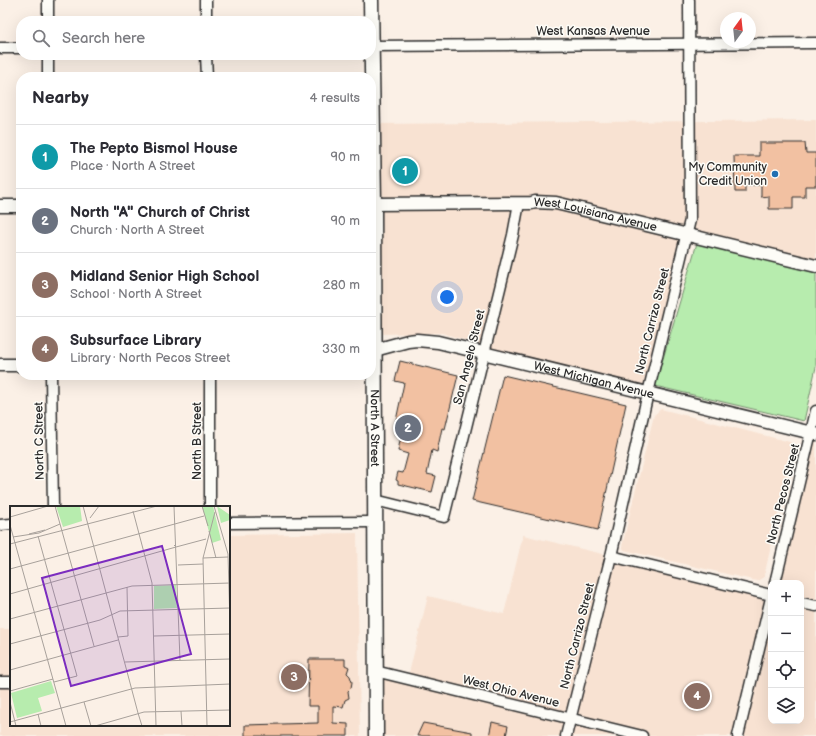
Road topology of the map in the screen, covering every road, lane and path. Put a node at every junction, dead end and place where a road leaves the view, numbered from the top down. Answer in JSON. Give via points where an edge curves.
{"nodes":[{"id":1,"x":48,"y":0,"type":"edge"},
{"id":2,"x":206,"y":0,"type":"edge"},
{"id":3,"x":371,"y":0,"type":"edge"},
{"id":4,"x":689,"y":0,"type":"edge"},
{"id":5,"x":48,"y":16,"type":"edge"},
{"id":6,"x":206,"y":16,"type":"edge"},
{"id":7,"x":371,"y":16,"type":"edge"},
{"id":8,"x":816,"y":43,"type":"edge"},
{"id":9,"x":689,"y":44,"type":"junction"},
{"id":10,"x":376,"y":46,"type":"edge"},
{"id":11,"x":0,"y":48,"type":"edge"},
{"id":12,"x":16,"y":48,"type":"edge"},
{"id":13,"x":48,"y":60,"type":"edge"},
{"id":14,"x":206,"y":60,"type":"edge"},
{"id":15,"x":371,"y":60,"type":"edge"},
{"id":16,"x":48,"y":72,"type":"edge"},
{"id":17,"x":207,"y":72,"type":"edge"},
{"id":18,"x":371,"y":72,"type":"edge"},
{"id":19,"x":519,"y":203,"type":"junction"},
{"id":20,"x":376,"y":204,"type":"edge"},
{"id":21,"x":0,"y":206,"type":"edge"},
{"id":22,"x":16,"y":206,"type":"edge"},
{"id":23,"x":686,"y":235,"type":"junction"},
{"id":24,"x":816,"y":266,"type":"edge"},
{"id":25,"x":376,"y":350,"type":"edge"},
{"id":26,"x":483,"y":354,"type":"junction"},
{"id":27,"x":0,"y":365,"type":"edge"},
{"id":28,"x":16,"y":365,"type":"edge"},
{"id":29,"x":51,"y":380,"type":"edge"},
{"id":30,"x":210,"y":380,"type":"edge"},
{"id":31,"x":373,"y":380,"type":"edge"},
{"id":32,"x":648,"y":393,"type":"junction"},
{"id":33,"x":816,"y":411,"type":"edge"},
{"id":34,"x":813,"y":433,"type":"edge"},
{"id":35,"x":375,"y":500,"type":"junction"},
{"id":36,"x":52,"y":506,"type":"edge"},
{"id":37,"x":210,"y":506,"type":"edge"},
{"id":38,"x":374,"y":522,"type":"junction"},
{"id":39,"x":230,"y":523,"type":"edge"},
{"id":40,"x":10,"y":524,"type":"edge"},
{"id":41,"x":0,"y":525,"type":"edge"},
{"id":42,"x":611,"y":556,"type":"junction"},
{"id":43,"x":776,"y":580,"type":"edge"},
{"id":44,"x":768,"y":596,"type":"edge"},
{"id":45,"x":804,"y":604,"type":"edge"},
{"id":46,"x":816,"y":606,"type":"edge"},
{"id":47,"x":768,"y":610,"type":"edge"},
{"id":48,"x":375,"y":671,"type":"junction"},
{"id":49,"x":570,"y":719,"type":"junction"},
{"id":50,"x":376,"y":736,"type":"edge"},
{"id":51,"x":566,"y":736,"type":"edge"},
{"id":52,"x":642,"y":736,"type":"edge"},
{"id":53,"x":738,"y":736,"type":"edge"}],
"edges":[{"from":1,"to":5,"type":"street"},
{"from":2,"to":6,"type":"street"},
{"from":3,"to":7,"type":"main road","name":"North A Street"},
{"from":4,"to":9,"type":"street","name":"North Carrizo Street"},
{"from":8,"to":9,"type":"street","name":"West Kansas Avenue"},
{"from":9,"to":10,"type":"street","name":"West Kansas Avenue"},
{"from":9,"to":23,"type":"street","name":"North Carrizo Street","via":[[690,220]]},
{"from":11,"to":12,"type":"street"},
{"from":13,"to":16,"type":"street"},
{"from":14,"to":17,"type":"street"},
{"from":15,"to":18,"type":"main road","name":"North A Street"},
{"from":19,"to":20,"type":"street","name":"West Louisiana Avenue"},
{"from":19,"to":23,"type":"street","name":"West Louisiana Avenue","via":[[556,203]]},
{"from":19,"to":26,"type":"street","name":"San Angelo Street"},
{"from":21,"to":22,"type":"street"},
{"from":23,"to":24,"type":"street","name":"West Louisiana Avenue"},
{"from":23,"to":32,"type":"street","name":"North Carrizo Street"},
{"from":25,"to":26,"type":"street","name":"West Michigan Avenue","via":[[417,340],[438,342]]},
{"from":26,"to":32,"type":"street","name":"West Michigan Avenue"},
{"from":26,"to":35,"type":"street","name":"San Angelo Street","via":[[444,516]]},
{"from":27,"to":28,"type":"street"},
{"from":29,"to":36,"type":"street","name":"North C Street"},
{"from":30,"to":37,"type":"street","name":"North B Street"},
{"from":31,"to":35,"type":"main road","name":"North A Street"},
{"from":32,"to":34,"type":"street","name":"West Michigan Avenue"},
{"from":32,"to":42,"type":"street","name":"North Carrizo Street"},
{"from":33,"to":34,"type":"street","name":"North Pecos Street"},
{"from":34,"to":43,"type":"street","name":"North Pecos Street"},
{"from":35,"to":38,"type":"main road","name":"North A Street"},
{"from":38,"to":39,"type":"street"},
{"from":38,"to":48,"type":"main road","name":"North A Street"},
{"from":40,"to":41,"type":"street"},
{"from":42,"to":44,"type":"street"},
{"from":42,"to":49,"type":"street","name":"North Carrizo Street"},
{"from":45,"to":46,"type":"street"},
{"from":47,"to":53,"type":"street"},
{"from":48,"to":49,"type":"street","name":"West Ohio Avenue"},
{"from":48,"to":50,"type":"main road","name":"North A Street"},
{"from":49,"to":51,"type":"street","name":"North Carrizo Street"},
{"from":49,"to":52,"type":"street","name":"West Ohio Avenue"}]}
